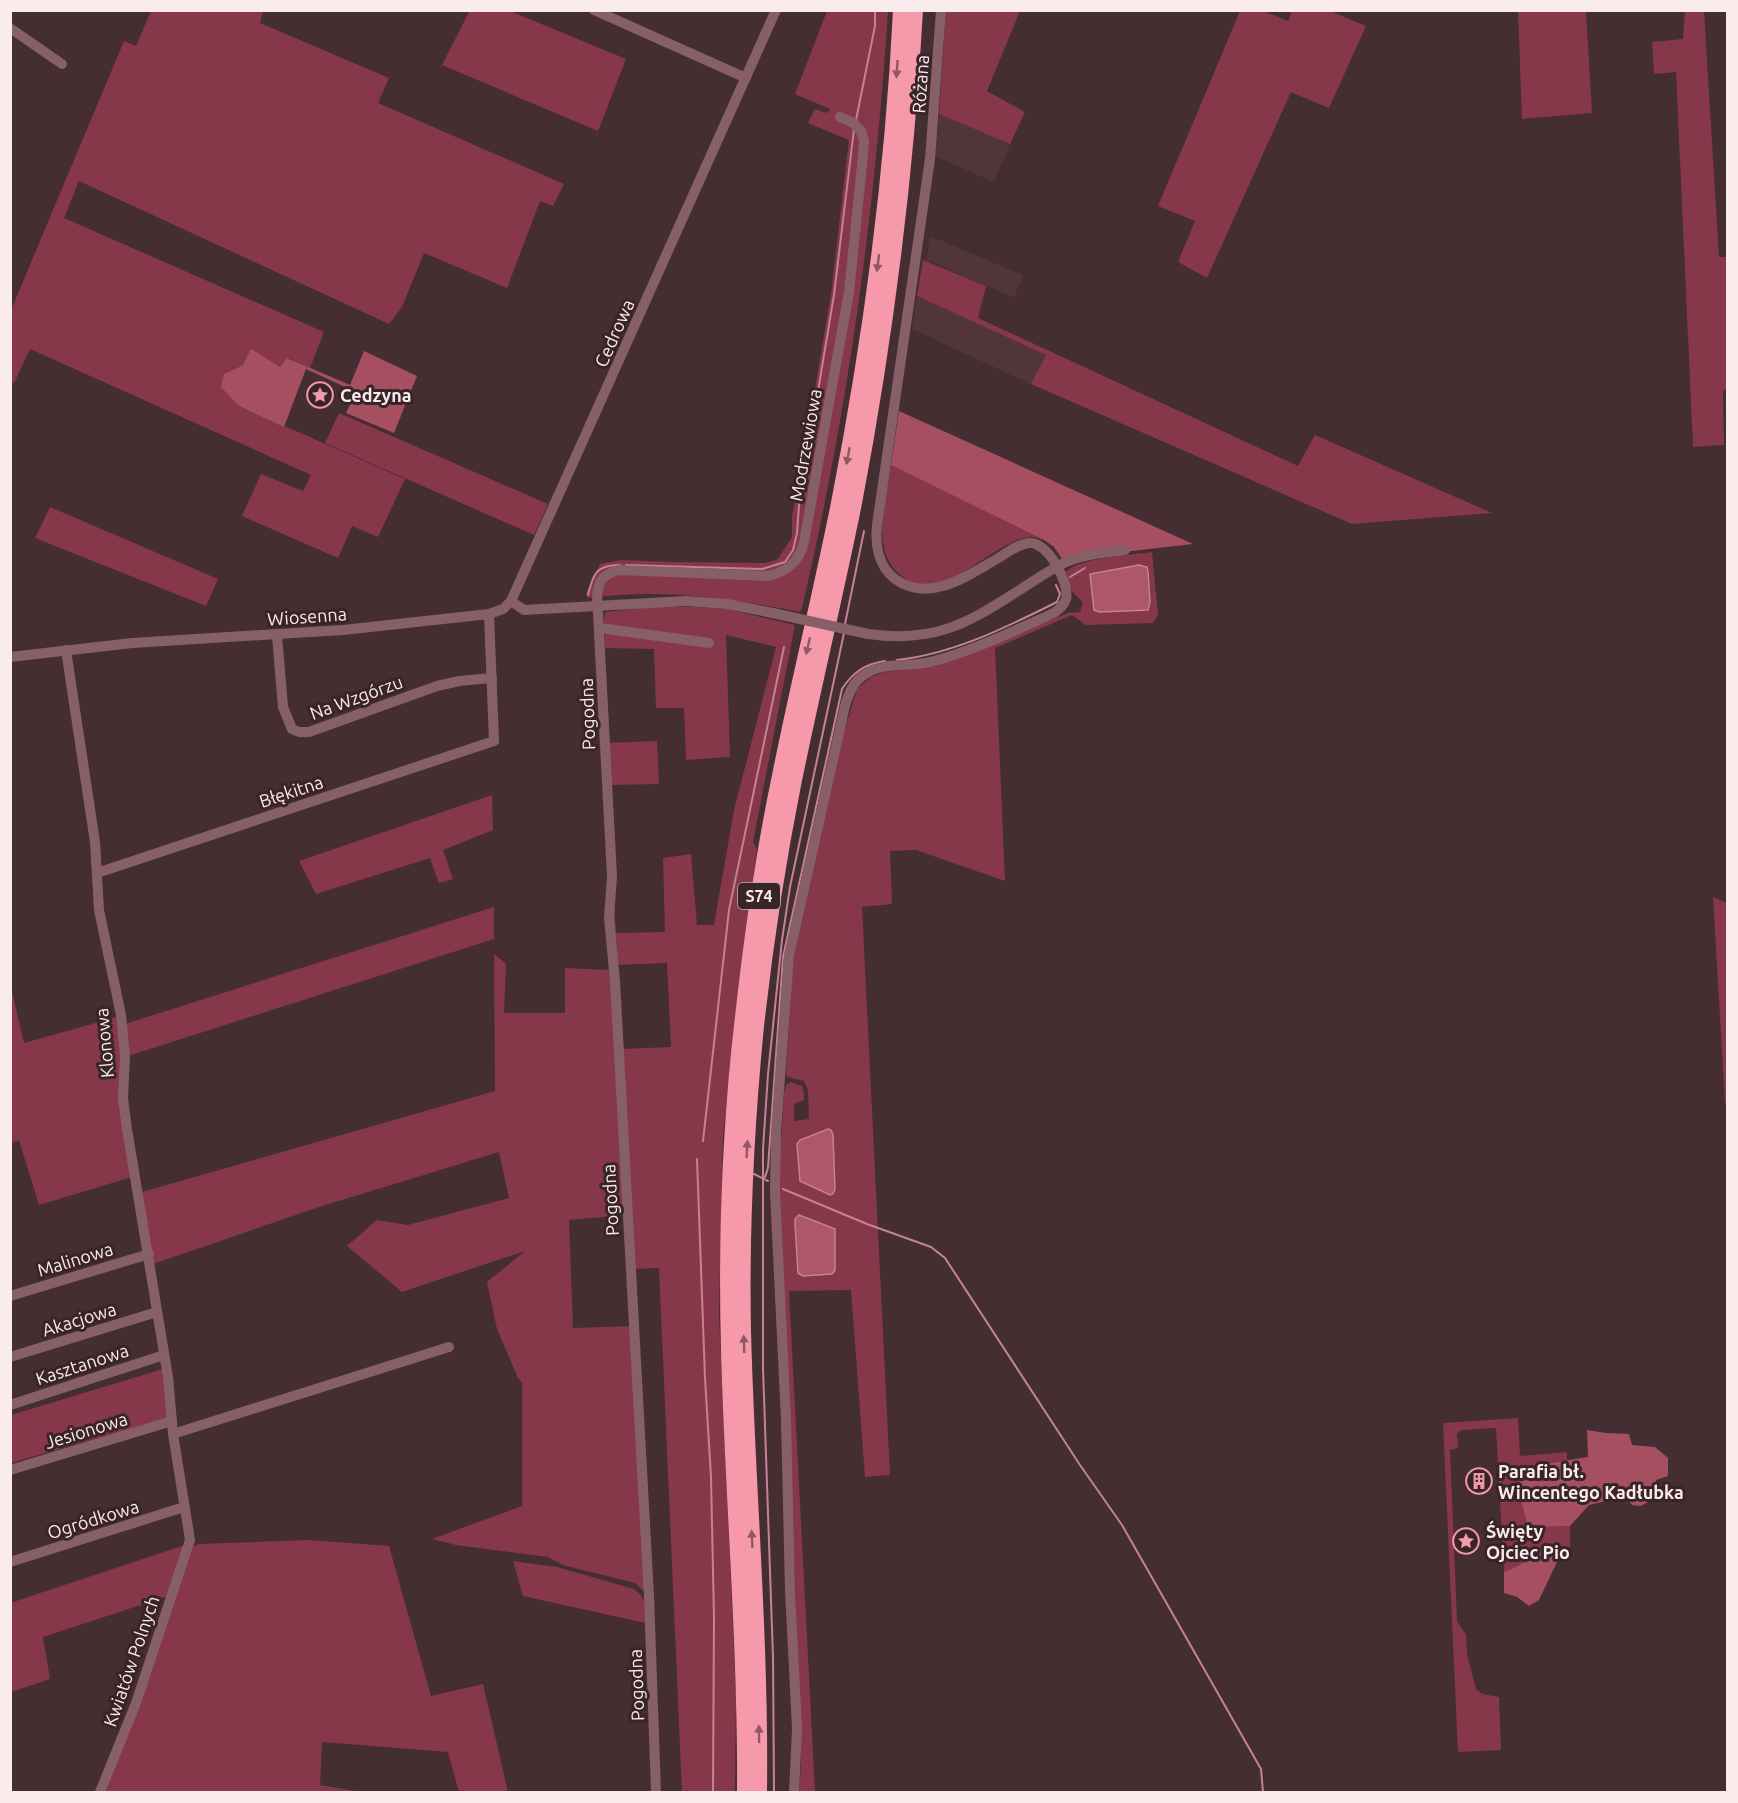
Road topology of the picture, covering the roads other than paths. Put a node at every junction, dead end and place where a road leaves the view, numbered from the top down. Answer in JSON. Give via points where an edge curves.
{"nodes":[{"id":1,"x":594,"y":10,"type":"edge"},
{"id":2,"x":776,"y":10,"type":"edge"},
{"id":3,"x":901,"y":10,"type":"edge"},
{"id":4,"x":915,"y":10,"type":"edge"},
{"id":5,"x":941,"y":10,"type":"edge"},
{"id":6,"x":10,"y":28,"type":"edge"},
{"id":7,"x":62,"y":64,"type":"dead end"},
{"id":8,"x":746,"y":78,"type":"junction"},
{"id":9,"x":840,"y":117,"type":"dead end"},
{"id":10,"x":1125,"y":550,"type":"dead end"},
{"id":11,"x":1056,"y":567,"type":"junction"},
{"id":12,"x":511,"y":600,"type":"junction"},
{"id":13,"x":598,"y":606,"type":"junction"},
{"id":14,"x":489,"y":614,"type":"junction"},
{"id":15,"x":600,"y":628,"type":"junction"},
{"id":16,"x":277,"y":635,"type":"junction"},
{"id":17,"x":709,"y":643,"type":"dead end"},
{"id":18,"x":66,"y":650,"type":"junction"},
{"id":19,"x":10,"y":657,"type":"edge"},
{"id":20,"x":492,"y":678,"type":"junction"},
{"id":21,"x":97,"y":873,"type":"junction"},
{"id":22,"x":149,"y":1254,"type":"junction"},
{"id":23,"x":10,"y":1296,"type":"edge"},
{"id":24,"x":157,"y":1312,"type":"junction"},
{"id":25,"x":449,"y":1347,"type":"dead end"},
{"id":26,"x":164,"y":1355,"type":"junction"},
{"id":27,"x":10,"y":1357,"type":"edge"},
{"id":28,"x":10,"y":1405,"type":"edge"},
{"id":29,"x":171,"y":1421,"type":"junction"},
{"id":30,"x":173,"y":1434,"type":"junction"},
{"id":31,"x":10,"y":1470,"type":"edge"},
{"id":32,"x":184,"y":1507,"type":"junction"},
{"id":33,"x":190,"y":1540,"type":"joint"},
{"id":34,"x":10,"y":1562,"type":"edge"},
{"id":35,"x":100,"y":1792,"type":"edge"},
{"id":36,"x":656,"y":1792,"type":"edge"},
{"id":37,"x":745,"y":1792,"type":"edge"},
{"id":38,"x":759,"y":1792,"type":"edge"},
{"id":39,"x":795,"y":1792,"type":"edge"}],
"edges":[{"from":1,"to":8,"type":"street"},
{"from":2,"to":8,"type":"street","name":"Cedrowa"},
{"from":3,"to":37,"type":"highway","number":"S74","one_way":true,"via":[[886,202],[861,379],[837,514],[772,818],[750,958],[738,1069],[728,1281],[744,1669]]},
{"from":38,"to":4,"type":"highway","number":"S74","one_way":true,"via":[[757,1621],[743,1320],[751,1081],[764,960],[786,820],[851,514],[882,339],[909,104]]},
{"from":5,"to":11,"type":"street","name":"Różana","via":[[930,159],[877,546],[885,568],[895,578],[923,590],[947,585],[1029,543],[1045,548]]},
{"from":6,"to":7,"type":"street"},
{"from":8,"to":12,"type":"street","name":"Cedrowa"},
{"from":9,"to":13,"type":"street","name":"Modrzewiowa","via":[[855,125],[864,141],[849,292],[800,555],[789,568],[768,576],[619,570],[603,576]]},
{"from":10,"to":11,"type":"street","via":[[1086,556]]},
{"from":11,"to":13,"type":"street","bridge":true,"via":[[951,629],[906,637],[868,634],[727,604],[686,601]]},
{"from":11,"to":39,"type":"street","name":"Różana","via":[[1066,598],[1054,613],[949,656],[874,669],[853,686],[845,706],[791,942],[775,1192],[797,1729]]},
{"from":12,"to":13,"type":"street","via":[[524,610]]},
{"from":12,"to":14,"type":"street","name":"Wiosenna","via":[[503,609]]},
{"from":13,"to":15,"type":"street","name":"Pogodna"},
{"from":14,"to":16,"type":"street","name":"Wiosenna"},
{"from":14,"to":20,"type":"street"},
{"from":15,"to":17,"type":"street"},
{"from":15,"to":36,"type":"street","name":"Pogodna","via":[[612,876],[609,918],[647,1561]]},
{"from":16,"to":18,"type":"street","name":"Wiosenna"},
{"from":16,"to":20,"type":"street","name":"Na Wzgórzu","via":[[283,706],[292,729],[299,732],[309,732],[437,686]]},
{"from":18,"to":19,"type":"street","name":"Wiosenna"},
{"from":18,"to":21,"type":"street","name":"Klonowa"},
{"from":20,"to":21,"type":"street","name":"Błękitna","via":[[494,741]]},
{"from":21,"to":22,"type":"street","name":"Klonowa","via":[[99,910],[120,1016],[127,1129]]},
{"from":22,"to":23,"type":"street","name":"Malinowa"},
{"from":22,"to":24,"type":"street","name":"Klonowa"},
{"from":24,"to":26,"type":"street","name":"Klonowa"},
{"from":24,"to":27,"type":"street","name":"Akacjowa"},
{"from":25,"to":30,"type":"street"},
{"from":26,"to":28,"type":"street","name":"Kasztanowa"},
{"from":26,"to":29,"type":"street","name":"Klonowa"},
{"from":29,"to":30,"type":"street","name":"Klonowa"},
{"from":29,"to":31,"type":"street","name":"Jesionowa"},
{"from":30,"to":32,"type":"street","name":"Klonowa"},
{"from":32,"to":33,"type":"street","name":"Klonowa"},
{"from":32,"to":34,"type":"street","name":"Ogródkowa"},
{"from":33,"to":35,"type":"street","name":"Kwiatów Polnych","via":[[136,1703]]}]}
